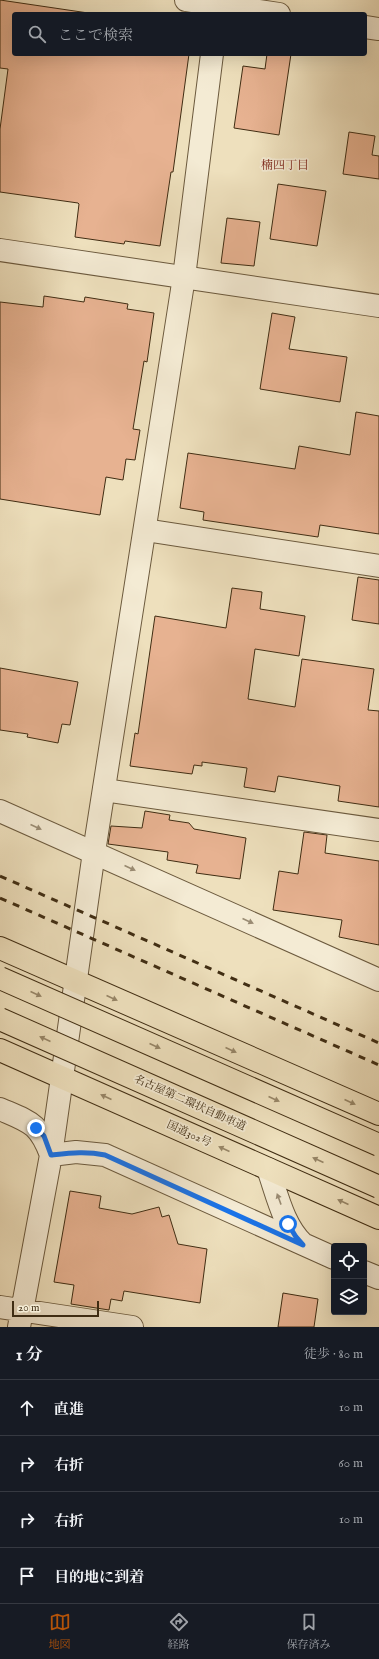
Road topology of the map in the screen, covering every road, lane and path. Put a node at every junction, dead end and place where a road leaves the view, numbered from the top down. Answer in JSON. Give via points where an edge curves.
{"nodes":[{"id":1,"x":186,"y":0,"type":"edge"},
{"id":2,"x":219,"y":6,"type":"edge"},
{"id":3,"x":264,"y":12,"type":"edge"},
{"id":4,"x":367,"y":27,"type":"edge"},
{"id":5,"x":379,"y":29,"type":"edge"},
{"id":6,"x":212,"y":56,"type":"edge"},
{"id":7,"x":0,"y":250,"type":"edge"},
{"id":8,"x":184,"y":277,"type":"junction"},
{"id":9,"x":379,"y":306,"type":"edge"},
{"id":10,"x":145,"y":530,"type":"junction"},
{"id":11,"x":379,"y":566,"type":"edge"},
{"id":12,"x":104,"y":790,"type":"junction"},
{"id":13,"x":0,"y":811,"type":"edge"},
{"id":14,"x":379,"y":830,"type":"edge"},
{"id":15,"x":94,"y":852,"type":"junction"},
{"id":16,"x":0,"y":948,"type":"edge"},
{"id":17,"x":0,"y":978,"type":"edge"},
{"id":18,"x":379,"y":980,"type":"edge"},
{"id":19,"x":76,"y":982,"type":"junction"},
{"id":20,"x":0,"y":1019,"type":"edge"},
{"id":21,"x":0,"y":1050,"type":"edge"},
{"id":22,"x":62,"y":1077,"type":"junction"},
{"id":23,"x":0,"y":1109,"type":"edge"},
{"id":24,"x":379,"y":1114,"type":"edge"},
{"id":25,"x":379,"y":1145,"type":"edge"},
{"id":26,"x":51,"y":1155,"type":"junction"},
{"id":27,"x":268,"y":1169,"type":"junction"},
{"id":28,"x":379,"y":1187,"type":"edge"},
{"id":29,"x":379,"y":1218,"type":"edge"},
{"id":30,"x":303,"y":1245,"type":"junction"},
{"id":31,"x":331,"y":1257,"type":"edge"},
{"id":32,"x":367,"y":1273,"type":"edge"},
{"id":33,"x":379,"y":1278,"type":"edge"},
{"id":34,"x":0,"y":1306,"type":"edge"},
{"id":35,"x":20,"y":1319,"type":"edge"},
{"id":36,"x":132,"y":1327,"type":"edge"}],
"edges":[{"from":1,"to":2,"type":"street"},
{"from":2,"to":3,"type":"street"},
{"from":4,"to":5,"type":"street"},
{"from":6,"to":8,"type":"street"},
{"from":7,"to":8,"type":"street"},
{"from":8,"to":9,"type":"street"},
{"from":8,"to":10,"type":"street"},
{"from":10,"to":11,"type":"street"},
{"from":10,"to":12,"type":"street"},
{"from":12,"to":14,"type":"street"},
{"from":12,"to":15,"type":"street"},
{"from":13,"to":15,"type":"street","one_way":true},
{"from":15,"to":18,"type":"street","one_way":true},
{"from":15,"to":19,"type":"street"},
{"from":16,"to":19,"type":"highway"},
{"from":17,"to":25,"type":"highway","one_way":true,"bridge":true},
{"from":19,"to":22,"type":"street"},
{"from":19,"to":24,"type":"highway","one_way":true},
{"from":28,"to":20,"type":"highway","name":"名古屋第二環状自動車道","one_way":true,"bridge":true},
{"from":21,"to":22,"type":"highway","name":"国道302号"},
{"from":22,"to":26,"type":"street"},
{"from":27,"to":22,"type":"highway","name":"国道302号","one_way":true},
{"from":23,"to":26,"type":"street","via":[[24,1119],[36,1128],[44,1136]]},
{"from":26,"to":30,"type":"street","via":[[92,1152],[105,1155]]},
{"from":26,"to":35,"type":"street"},
{"from":29,"to":27,"type":"highway","name":"国道302号","one_way":true},
{"from":30,"to":27,"type":"street","one_way":true,"via":[[288,1224]]},
{"from":30,"to":31,"type":"street"},
{"from":32,"to":33,"type":"street"},
{"from":34,"to":35,"type":"street"},
{"from":35,"to":36,"type":"street"}]}
